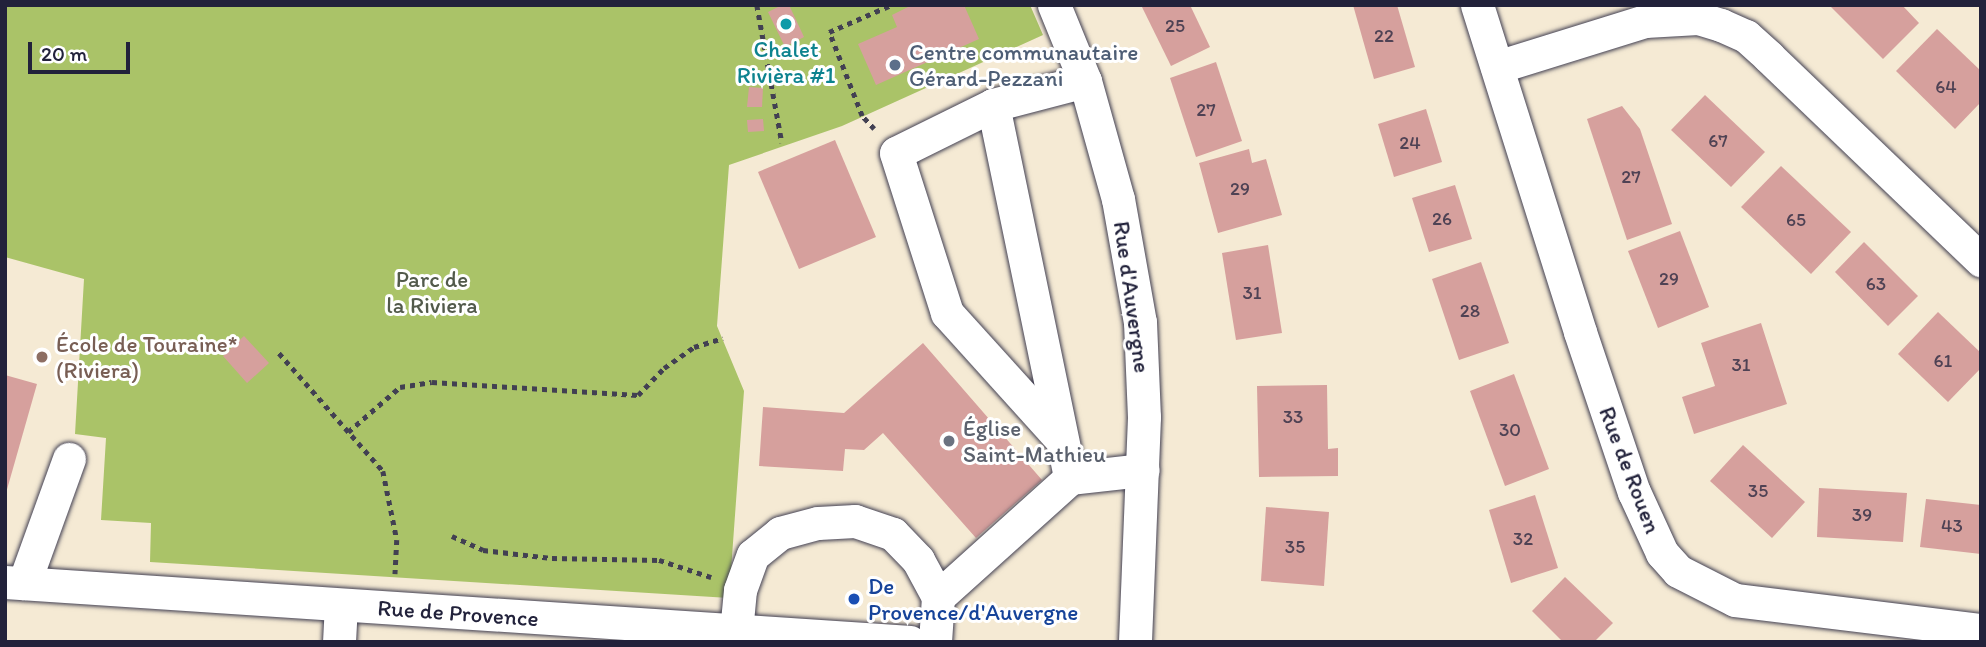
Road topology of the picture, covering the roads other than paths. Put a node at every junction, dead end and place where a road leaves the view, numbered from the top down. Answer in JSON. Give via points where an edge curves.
{"nodes":[{"id":1,"x":1054,"y":5,"type":"edge"},
{"id":2,"x":1477,"y":5,"type":"edge"},
{"id":3,"x":1497,"y":67,"type":"junction"},
{"id":4,"x":1085,"y":81,"type":"junction"},
{"id":5,"x":993,"y":105,"type":"junction"},
{"id":6,"x":1981,"y":261,"type":"edge"},
{"id":7,"x":1062,"y":440,"type":"junction"},
{"id":8,"x":69,"y":459,"type":"dead end"},
{"id":9,"x":1143,"y":470,"type":"junction"},
{"id":10,"x":1070,"y":478,"type":"junction"},
{"id":11,"x":15,"y":582,"type":"edge"},
{"id":12,"x":938,"y":597,"type":"junction"},
{"id":13,"x":341,"y":605,"type":"junction"},
{"id":14,"x":1981,"y":630,"type":"edge"},
{"id":15,"x":735,"y":637,"type":"edge"},
{"id":16,"x":339,"y":642,"type":"edge"},
{"id":17,"x":910,"y":642,"type":"edge"},
{"id":18,"x":935,"y":642,"type":"edge"},
{"id":19,"x":1135,"y":642,"type":"edge"}],
"edges":[{"from":1,"to":4,"type":"street","name":"Rue d'Auvergne"},
{"from":2,"to":3,"type":"street","name":"Rue de Rouen"},
{"from":3,"to":6,"type":"street","via":[[1645,21],[1698,18],[1721,24],[1746,36]]},
{"from":3,"to":14,"type":"street","name":"Rue de Rouen","via":[[1584,345],[1634,492],[1662,553],[1678,571],[1735,600]]},
{"from":4,"to":5,"type":"street"},
{"from":4,"to":9,"type":"street","name":"Rue d'Auvergne","via":[[1118,199],[1140,322]]},
{"from":5,"to":7,"type":"street"},
{"from":5,"to":7,"type":"street","via":[[896,153],[947,313]]},
{"from":7,"to":10,"type":"street"},
{"from":8,"to":11,"type":"street"},
{"from":9,"to":10,"type":"street"},
{"from":9,"to":19,"type":"street","name":"Rue d'Auvergne"},
{"from":10,"to":12,"type":"street"},
{"from":11,"to":13,"type":"street","name":"Rue de Provence"},
{"from":12,"to":15,"type":"street","via":[[918,560],[893,534],[855,522],[818,523],[780,533],[753,555],[740,590]]},
{"from":12,"to":18,"type":"street"},
{"from":13,"to":15,"type":"street","name":"Rue de Provence"},
{"from":13,"to":16,"type":"street"},
{"from":15,"to":17,"type":"street","name":"Rue de Provence"}]}
